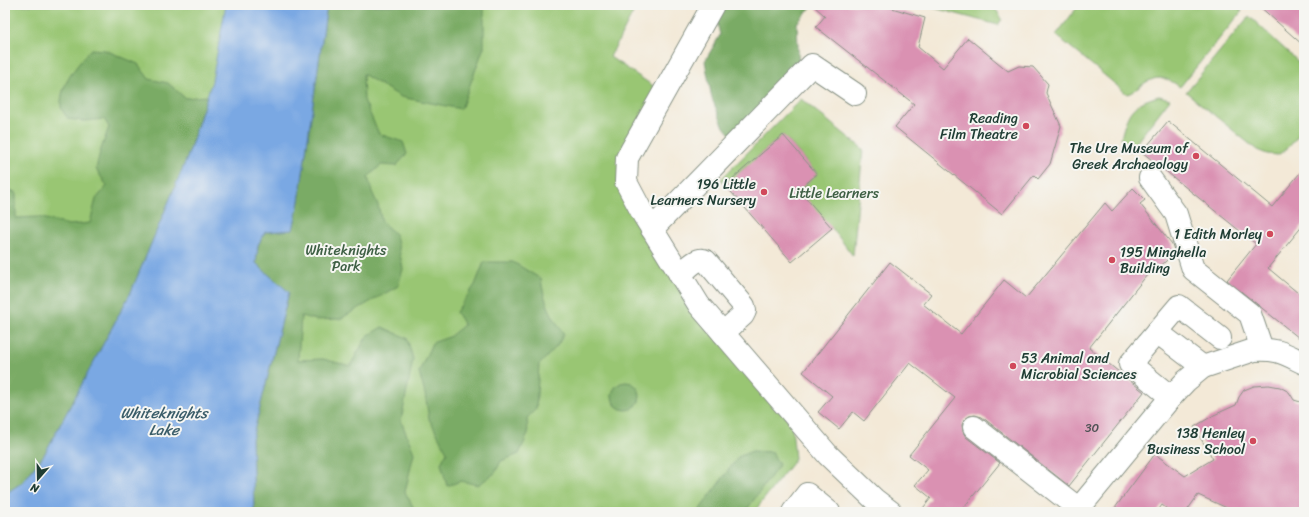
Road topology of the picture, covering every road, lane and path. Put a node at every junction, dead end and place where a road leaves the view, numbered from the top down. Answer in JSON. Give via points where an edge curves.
{"nodes":[{"id":1,"x":713,"y":5,"type":"edge"},
{"id":2,"x":855,"y":94,"type":"dead end"},
{"id":3,"x":1150,"y":178,"type":"dead end"},
{"id":4,"x":652,"y":228,"type":"junction"},
{"id":5,"x":680,"y":275,"type":"junction"},
{"id":6,"x":1157,"y":332,"type":"junction"},
{"id":7,"x":723,"y":334,"type":"junction"},
{"id":8,"x":1220,"y":338,"type":"dead end"},
{"id":9,"x":1262,"y":349,"type":"junction"},
{"id":10,"x":1304,"y":363,"type":"edge"},
{"id":11,"x":1203,"y":367,"type":"junction"},
{"id":12,"x":1171,"y":397,"type":"junction"},
{"id":13,"x":974,"y":427,"type":"dead end"},
{"id":14,"x":1078,"y":510,"type":"edge"},
{"id":15,"x":793,"y":512,"type":"edge"},
{"id":16,"x":829,"y":512,"type":"edge"},
{"id":17,"x":891,"y":512,"type":"edge"}],
"edges":[{"from":1,"to":4,"type":"street","via":[[627,158],[626,182]]},
{"from":2,"to":4,"type":"street","via":[[812,65]]},
{"from":3,"to":9,"type":"street","via":[[1176,214],[1193,269],[1250,314]]},
{"from":4,"to":5,"type":"street"},
{"from":5,"to":7,"type":"street","via":[[699,305]]},
{"from":5,"to":7,"type":"street","via":[[697,260],[703,259],[744,306],[744,315]]},
{"from":6,"to":8,"type":"street","via":[[1179,306]]},
{"from":6,"to":11,"type":"street"},
{"from":6,"to":12,"type":"street","via":[[1130,364]]},
{"from":7,"to":17,"type":"street","via":[[828,455]]},
{"from":9,"to":10,"type":"street","via":[[1278,351]]},
{"from":9,"to":11,"type":"street"},
{"from":11,"to":12,"type":"street"},
{"from":12,"to":14,"type":"street"},
{"from":13,"to":14,"type":"street"},
{"from":15,"to":16,"type":"street","via":[[807,494]]}]}
